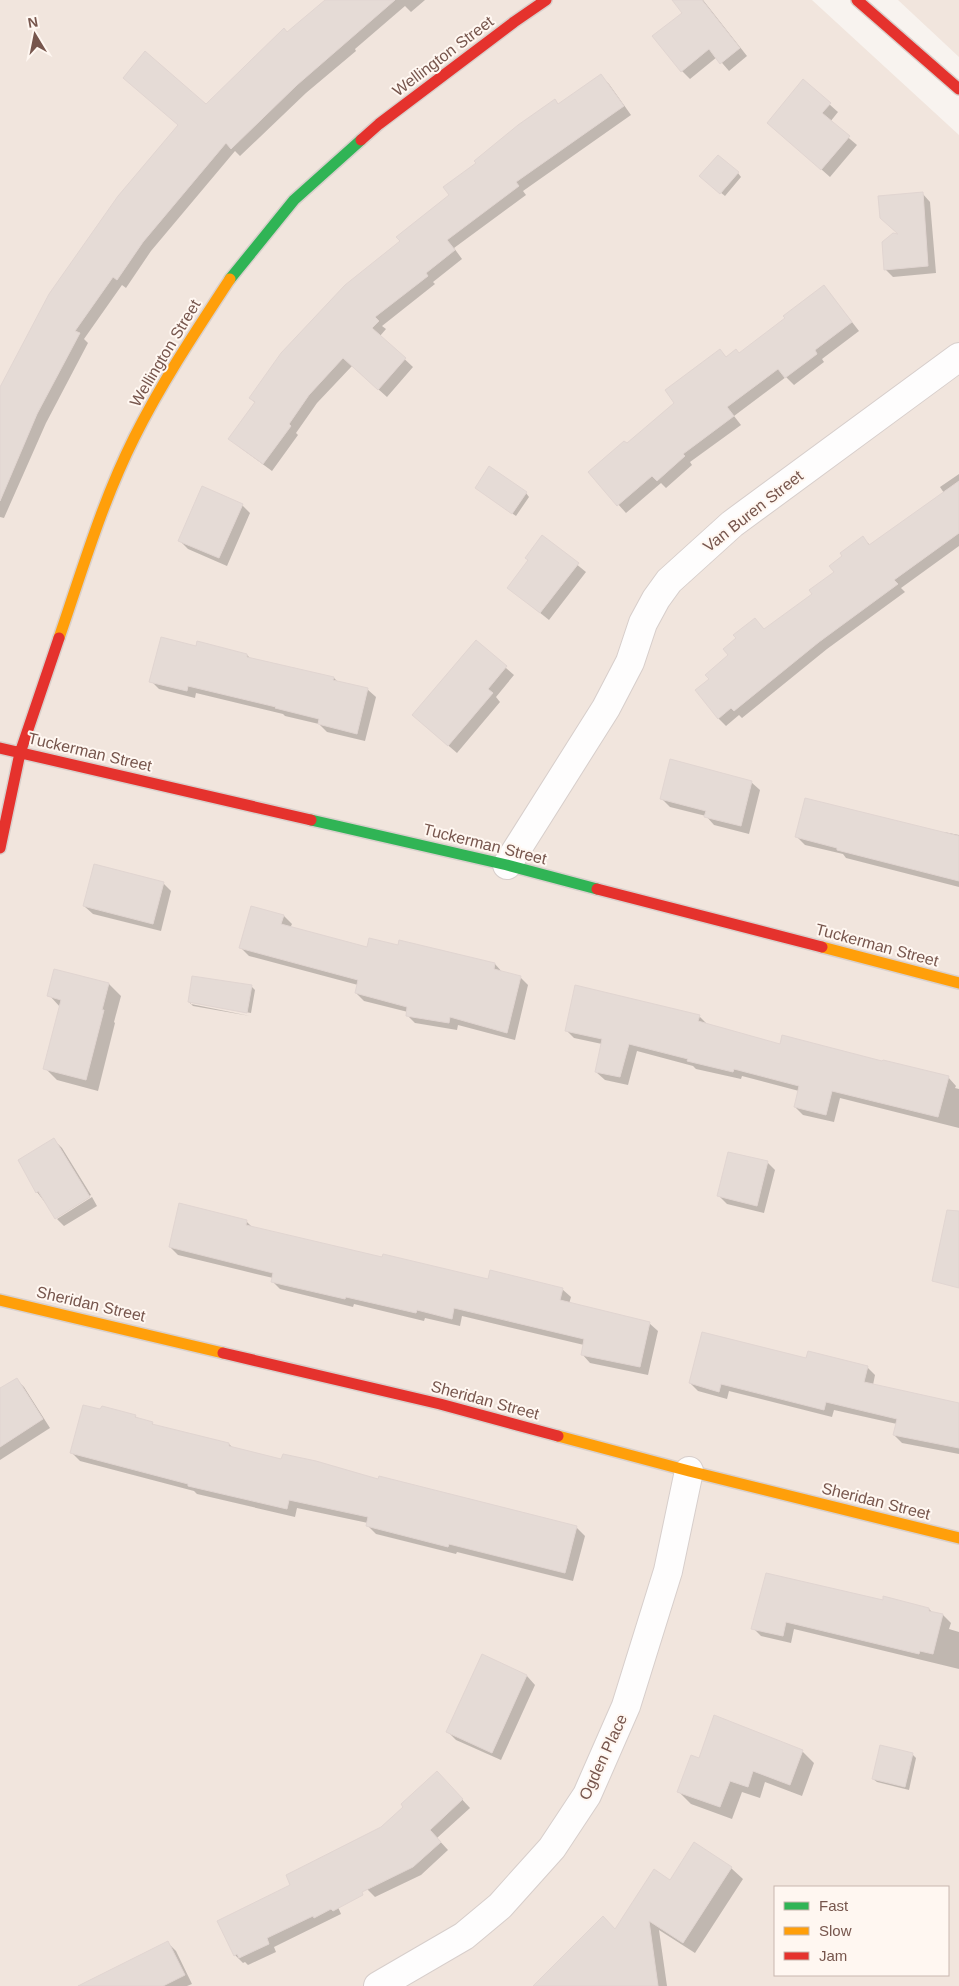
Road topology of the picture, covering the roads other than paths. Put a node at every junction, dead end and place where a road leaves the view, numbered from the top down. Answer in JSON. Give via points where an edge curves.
{"nodes":[{"id":1,"x":546,"y":0,"type":"edge"},
{"id":2,"x":857,"y":0,"type":"edge"},
{"id":3,"x":959,"y":89,"type":"edge"},
{"id":4,"x":959,"y":357,"type":"edge"},
{"id":5,"x":0,"y":748,"type":"edge"},
{"id":6,"x":20,"y":753,"type":"junction"},
{"id":7,"x":0,"y":848,"type":"edge"},
{"id":8,"x":507,"y":866,"type":"junction"},
{"id":9,"x":959,"y":983,"type":"edge"},
{"id":10,"x":0,"y":1300,"type":"edge"},
{"id":11,"x":689,"y":1471,"type":"junction"},
{"id":12,"x":959,"y":1538,"type":"edge"},
{"id":13,"x":378,"y":1986,"type":"edge"}],
"edges":[{"from":1,"to":6,"type":"street","name":"Wellington Street","via":[[372,130],[294,200],[230,278],[164,381],[133,440],[100,519]]},
{"from":2,"to":3,"type":"street"},
{"from":4,"to":8,"type":"street","name":"Van Buren Street","via":[[732,524],[669,581],[643,623],[630,662],[606,708]]},
{"from":5,"to":6,"type":"street","name":"Tuckerman Street"},
{"from":6,"to":7,"type":"street","name":"Wellington Street"},
{"from":6,"to":8,"type":"street","name":"Tuckerman Street"},
{"from":8,"to":9,"type":"street","name":"Tuckerman Street"},
{"from":10,"to":11,"type":"street","name":"Sheridan Street","via":[[430,1402]]},
{"from":11,"to":12,"type":"street","name":"Sheridan Street"},
{"from":11,"to":13,"type":"street","name":"Ogden Place","via":[[668,1571],[632,1688],[587,1795],[552,1848],[500,1906],[464,1936]]}]}
